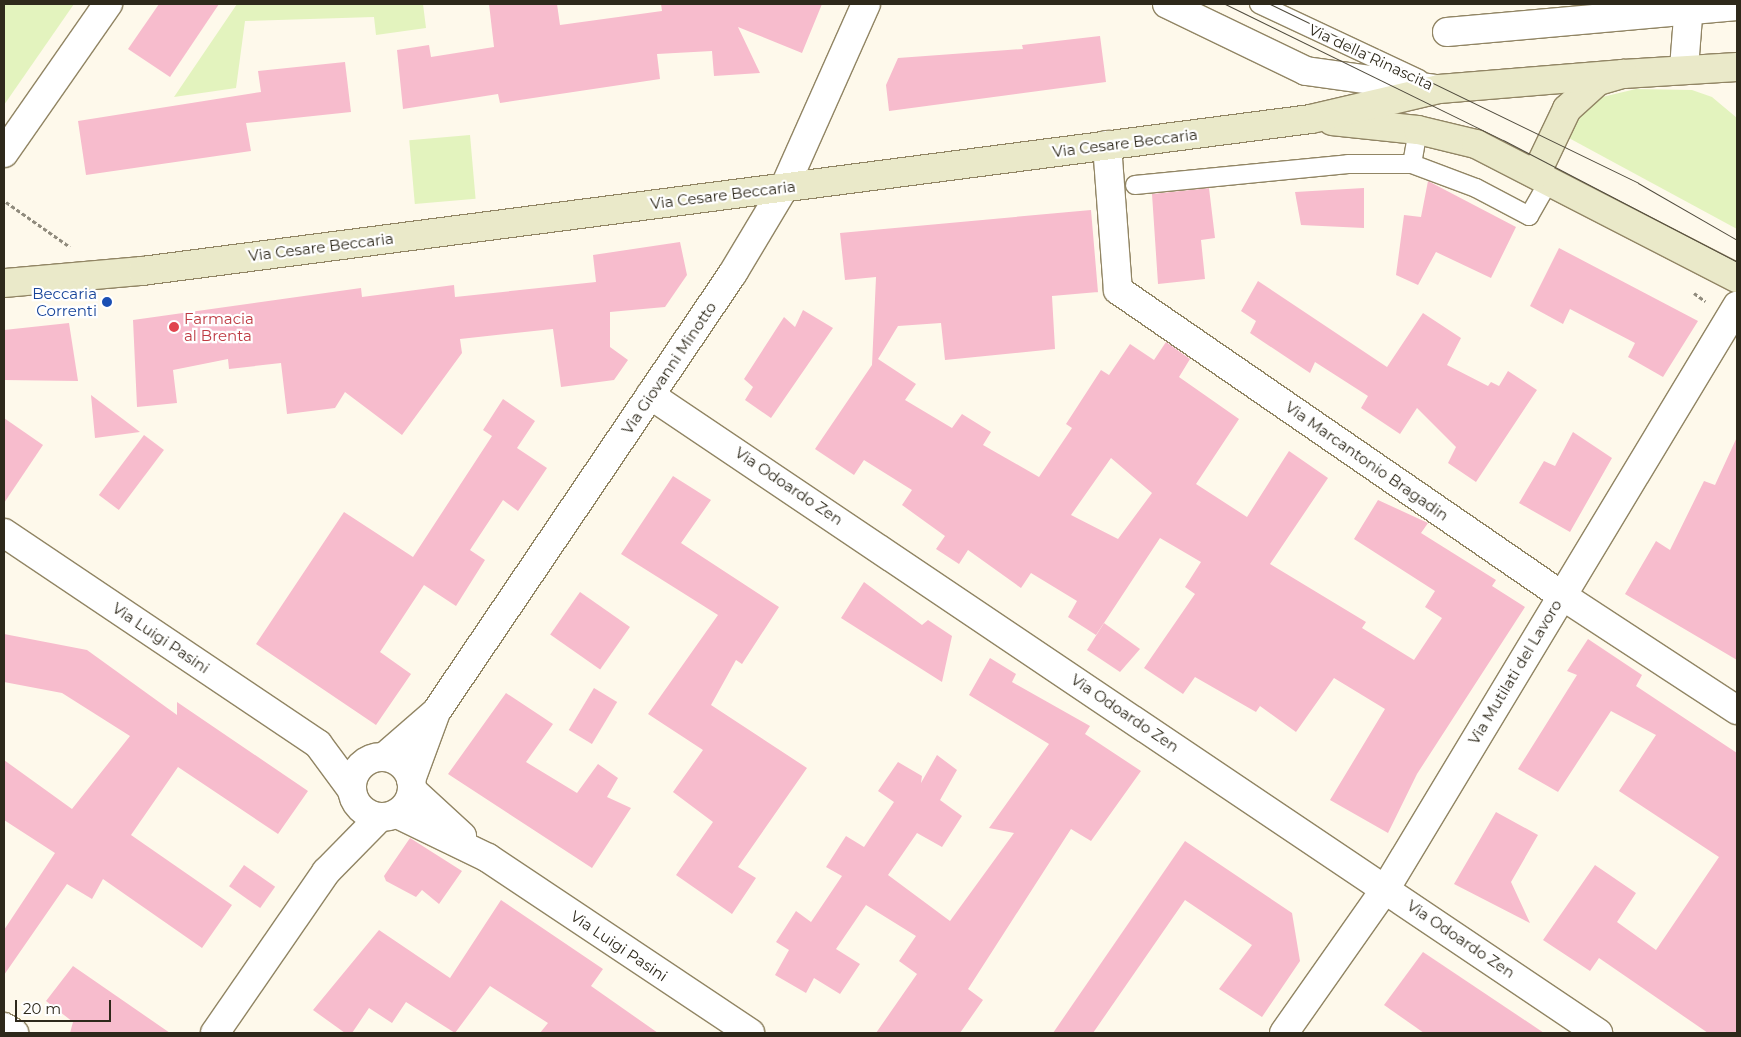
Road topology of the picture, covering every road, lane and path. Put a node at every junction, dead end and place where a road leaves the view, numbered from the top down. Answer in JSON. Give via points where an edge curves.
{"nodes":[{"id":1,"x":108,"y":4,"type":"edge"},
{"id":2,"x":866,"y":4,"type":"edge"},
{"id":3,"x":1167,"y":4,"type":"edge"},
{"id":4,"x":1259,"y":4,"type":"edge"},
{"id":5,"x":1689,"y":6,"type":"edge"},
{"id":6,"x":1737,"y":6,"type":"edge"},
{"id":7,"x":1447,"y":32,"type":"dead end"},
{"id":8,"x":1684,"y":68,"type":"junction"},
{"id":9,"x":1732,"y":73,"type":"edge"},
{"id":10,"x":1622,"y":74,"type":"junction"},
{"id":11,"x":1439,"y":89,"type":"junction"},
{"id":12,"x":1311,"y":119,"type":"junction"},
{"id":13,"x":1418,"y":130,"type":"junction"},
{"id":14,"x":1107,"y":145,"type":"junction"},
{"id":15,"x":4,"y":153,"type":"edge"},
{"id":16,"x":1412,"y":164,"type":"junction"},
{"id":17,"x":1542,"y":177,"type":"junction"},
{"id":18,"x":1135,"y":185,"type":"dead end"},
{"id":19,"x":785,"y":186,"type":"junction"},
{"id":20,"x":6,"y":202,"type":"dead end"},
{"id":21,"x":75,"y":254,"type":"dead end"},
{"id":22,"x":1737,"y":278,"type":"edge"},
{"id":23,"x":4,"y":283,"type":"edge"},
{"id":24,"x":1737,"y":306,"type":"edge"},
{"id":25,"x":650,"y":395,"type":"junction"},
{"id":26,"x":4,"y":533,"type":"edge"},
{"id":27,"x":1562,"y":595,"type":"junction"},
{"id":28,"x":1737,"y":710,"type":"edge"},
{"id":29,"x":436,"y":712,"type":"junction"},
{"id":30,"x":318,"y":744,"type":"junction"},
{"id":31,"x":377,"y":758,"type":"junction"},
{"id":32,"x":412,"y":785,"type":"junction"},
{"id":33,"x":354,"y":796,"type":"junction"},
{"id":34,"x":388,"y":816,"type":"junction"},
{"id":35,"x":488,"y":858,"type":"junction"},
{"id":36,"x":326,"y":872,"type":"junction"},
{"id":37,"x":1386,"y":888,"type":"junction"},
{"id":38,"x":4,"y":1027,"type":"edge"},
{"id":39,"x":14,"y":1033,"type":"edge"},
{"id":40,"x":215,"y":1033,"type":"edge"},
{"id":41,"x":750,"y":1033,"type":"edge"},
{"id":42,"x":1284,"y":1033,"type":"edge"},
{"id":43,"x":1598,"y":1033,"type":"edge"}],
"edges":[{"from":1,"to":15,"type":"street"},
{"from":2,"to":19,"type":"street","name":"Via Giovanni Minotto"},
{"from":3,"to":11,"type":"street","name":"Via della Rinascita","via":[[1306,71]]},
{"from":4,"to":11,"type":"lane","name":"Via della Rinascita"},
{"from":5,"to":6,"type":"street"},
{"from":5,"to":7,"type":"street"},
{"from":5,"to":8,"type":"street"},
{"from":8,"to":9,"type":"street"},
{"from":8,"to":10,"type":"street"},
{"from":10,"to":11,"type":"street","name":"Via Cesare Beccaria"},
{"from":10,"to":17,"type":"street","via":[[1598,81],[1573,100]]},
{"from":11,"to":12,"type":"street","name":"Via Cesare Beccaria"},
{"from":12,"to":13,"type":"street"},
{"from":12,"to":14,"type":"street","name":"Via Cesare Beccaria"},
{"from":13,"to":16,"type":"lane"},
{"from":13,"to":17,"type":"street","via":[[1476,144]]},
{"from":14,"to":19,"type":"street","name":"Via Cesare Beccaria"},
{"from":14,"to":27,"type":"street","name":"Via Marcantonio Bragadin","via":[[1118,290]]},
{"from":16,"to":17,"type":"lane","via":[[1476,188],[1528,216]]},
{"from":16,"to":18,"type":"lane","via":[[1348,164]]},
{"from":17,"to":22,"type":"street"},
{"from":19,"to":23,"type":"street","name":"Via Cesare Beccaria","via":[[142,271]]},
{"from":19,"to":25,"type":"street","name":"Via Giovanni Minotto"},
{"from":20,"to":21,"type":"path","via":[[65,240]]},
{"from":24,"to":27,"type":"street","name":"Via Mutilati del Lavoro"},
{"from":25,"to":29,"type":"street","name":"Via Giovanni Minotto"},
{"from":25,"to":37,"type":"street","name":"Via Odoardo Zen"},
{"from":26,"to":30,"type":"street","name":"Via Luigi Pasini"},
{"from":27,"to":28,"type":"street","name":"Via Marcantonio Bragadin"},
{"from":27,"to":37,"type":"street","name":"Via Mutilati del Lavoro"},
{"from":29,"to":31,"type":"street","name":"Via Giovanni Minotto"},
{"from":29,"to":32,"type":"street","name":"Via Giovanni Minotto"},
{"from":30,"to":31,"type":"street","name":"Via Luigi Pasini"},
{"from":30,"to":33,"type":"street","name":"Via Luigi Pasini"},
{"from":31,"to":32,"type":"street","via":[[401,764]]},
{"from":31,"to":33,"type":"street","via":[[359,767]]},
{"from":32,"to":34,"type":"street"},
{"from":32,"to":35,"type":"street","name":"Via Luigi Pasini"},
{"from":33,"to":34,"type":"street"},
{"from":33,"to":36,"type":"street"},
{"from":34,"to":35,"type":"street","name":"Via Luigi Pasini"},
{"from":34,"to":36,"type":"street"},
{"from":35,"to":41,"type":"street","name":"Via Luigi Pasini"},
{"from":36,"to":40,"type":"street"},
{"from":37,"to":42,"type":"street","name":"Via Mutilati del Lavoro"},
{"from":37,"to":43,"type":"street","name":"Via Odoardo Zen"},
{"from":38,"to":39,"type":"street"}]}
